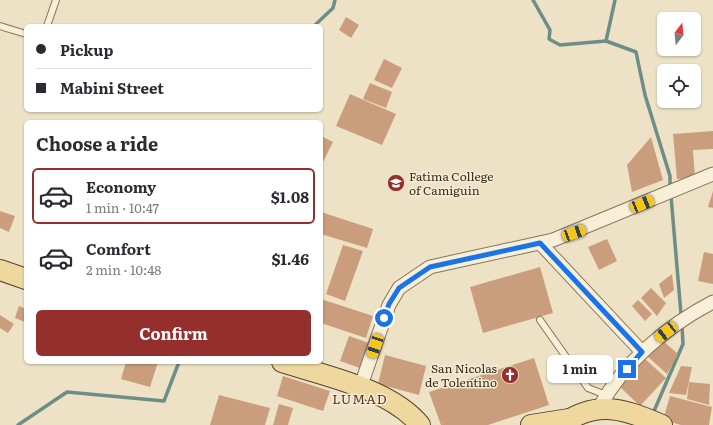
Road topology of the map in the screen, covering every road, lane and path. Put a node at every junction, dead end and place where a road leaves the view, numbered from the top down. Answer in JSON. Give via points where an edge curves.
{"nodes":[{"id":1,"x":56,"y":0,"type":"edge"},
{"id":2,"x":48,"y":24,"type":"edge"},
{"id":3,"x":0,"y":26,"type":"edge"},
{"id":4,"x":24,"y":33,"type":"edge"},
{"id":5,"x":713,"y":174,"type":"edge"},
{"id":6,"x":540,"y":243,"type":"junction"},
{"id":7,"x":0,"y":270,"type":"edge"},
{"id":8,"x":24,"y":278,"type":"edge"},
{"id":9,"x":713,"y":302,"type":"edge"},
{"id":10,"x":540,"y":320,"type":"dead end"},
{"id":11,"x":642,"y":352,"type":"junction"},
{"id":12,"x":288,"y":364,"type":"edge"},
{"id":13,"x":360,"y":388,"type":"junction"},
{"id":14,"x":602,"y":402,"type":"junction"},
{"id":15,"x":565,"y":422,"type":"edge"},
{"id":16,"x":420,"y":425,"type":"edge"},
{"id":17,"x":531,"y":425,"type":"edge"},
{"id":18,"x":662,"y":425,"type":"edge"}],
"edges":[{"from":1,"to":2,"type":"lane"},
{"from":3,"to":4,"type":"lane"},
{"from":5,"to":6,"type":"street","via":[[584,229]]},
{"from":6,"to":11,"type":"street"},
{"from":6,"to":13,"type":"street","via":[[430,267],[399,288],[389,304]]},
{"from":7,"to":8,"type":"main road"},
{"from":9,"to":11,"type":"street","via":[[676,324]]},
{"from":10,"to":14,"type":"lane","via":[[588,388]]},
{"from":11,"to":14,"type":"street"},
{"from":12,"to":13,"type":"main road"},
{"from":13,"to":16,"type":"main road","via":[[404,409]]},
{"from":14,"to":15,"type":"main road"},
{"from":14,"to":18,"type":"main road"},
{"from":15,"to":17,"type":"main road"}]}
